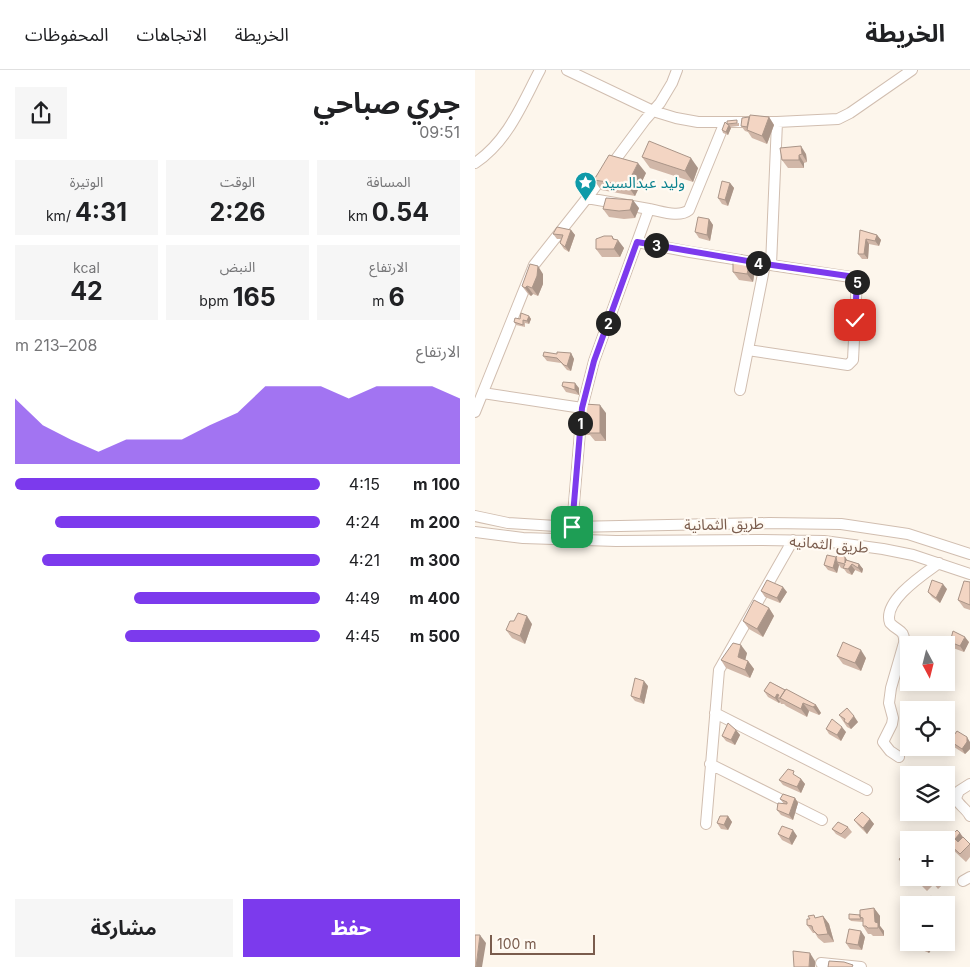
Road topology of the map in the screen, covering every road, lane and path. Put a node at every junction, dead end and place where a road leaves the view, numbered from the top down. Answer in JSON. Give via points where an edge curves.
{"nodes":[{"id":1,"x":540,"y":70,"type":"edge"},
{"id":2,"x":567,"y":70,"type":"edge"},
{"id":3,"x":677,"y":70,"type":"edge"},
{"id":4,"x":913,"y":70,"type":"edge"},
{"id":5,"x":653,"y":111,"type":"junction"},
{"id":6,"x":725,"y":122,"type":"junction"},
{"id":7,"x":777,"y":122,"type":"junction"},
{"id":8,"x":475,"y":164,"type":"edge"},
{"id":9,"x":587,"y":198,"type":"junction"},
{"id":10,"x":649,"y":208,"type":"junction"},
{"id":11,"x":637,"y":242,"type":"junction"},
{"id":12,"x":768,"y":264,"type":"junction"},
{"id":13,"x":748,"y":350,"type":"junction"},
{"id":14,"x":740,"y":390,"type":"dead end"},
{"id":15,"x":483,"y":393,"type":"junction"},
{"id":16,"x":582,"y":408,"type":"junction"},
{"id":17,"x":475,"y":412,"type":"edge"},
{"id":18,"x":475,"y":516,"type":"edge"},
{"id":19,"x":572,"y":527,"type":"junction"},
{"id":20,"x":475,"y":532,"type":"edge"},
{"id":21,"x":793,"y":540,"type":"junction"},
{"id":22,"x":970,"y":554,"type":"edge"},
{"id":23,"x":939,"y":563,"type":"junction"},
{"id":24,"x":970,"y":574,"type":"edge"},
{"id":25,"x":715,"y":713,"type":"junction"},
{"id":26,"x":899,"y":756,"type":"dead end"},
{"id":27,"x":711,"y":764,"type":"junction"},
{"id":28,"x":970,"y":784,"type":"edge"},
{"id":29,"x":867,"y":790,"type":"dead end"},
{"id":30,"x":970,"y":816,"type":"edge"},
{"id":31,"x":822,"y":820,"type":"dead end"},
{"id":32,"x":706,"y":824,"type":"dead end"},
{"id":33,"x":821,"y":963,"type":"dead end"},
{"id":34,"x":861,"y":967,"type":"edge"}],
"edges":[{"from":1,"to":8,"type":"street","via":[[511,126],[495,148]]},
{"from":2,"to":5,"type":"street"},
{"from":3,"to":5,"type":"street"},
{"from":4,"to":7,"type":"street","via":[[851,113],[837,118]]},
{"from":5,"to":6,"type":"street","via":[[689,121]]},
{"from":5,"to":9,"type":"street"},
{"from":6,"to":7,"type":"street"},
{"from":6,"to":10,"type":"street","via":[[689,210],[679,214]]},
{"from":7,"to":12,"type":"street"},
{"from":9,"to":10,"type":"street"},
{"from":9,"to":15,"type":"street","via":[[534,264]]},
{"from":10,"to":11,"type":"street"},
{"from":11,"to":12,"type":"street"},
{"from":11,"to":16,"type":"street","via":[[594,361]]},
{"from":12,"to":13,"type":"street"},
{"from":12,"to":13,"type":"street","via":[[857,278],[853,360],[848,365]]},
{"from":13,"to":14,"type":"street"},
{"from":15,"to":16,"type":"street"},
{"from":15,"to":17,"type":"street"},
{"from":16,"to":19,"type":"street"},
{"from":18,"to":19,"type":"street","name":"طريق الثمانية","via":[[508,523]]},
{"from":19,"to":22,"type":"street","name":"طريق الثمانية","via":[[769,522],[841,524],[908,534]]},
{"from":20,"to":21,"type":"street","name":"طريق الثمانيه","via":[[523,538],[616,541]]},
{"from":21,"to":23,"type":"street","name":"طريق الثمانيه","via":[[883,549]]},
{"from":21,"to":25,"type":"street","via":[[722,664],[717,679]]},
{"from":23,"to":24,"type":"street","name":"طريق الثمانيه"},
{"from":23,"to":26,"type":"street","via":[[905,590],[889,615],[890,623],[905,636],[891,688],[892,724],[883,742]]},
{"from":25,"to":27,"type":"street"},
{"from":25,"to":29,"type":"street"},
{"from":27,"to":31,"type":"street"},
{"from":27,"to":32,"type":"street"},
{"from":28,"to":30,"type":"street","via":[[959,791],[956,798]]},
{"from":33,"to":34,"type":"street"}]}
